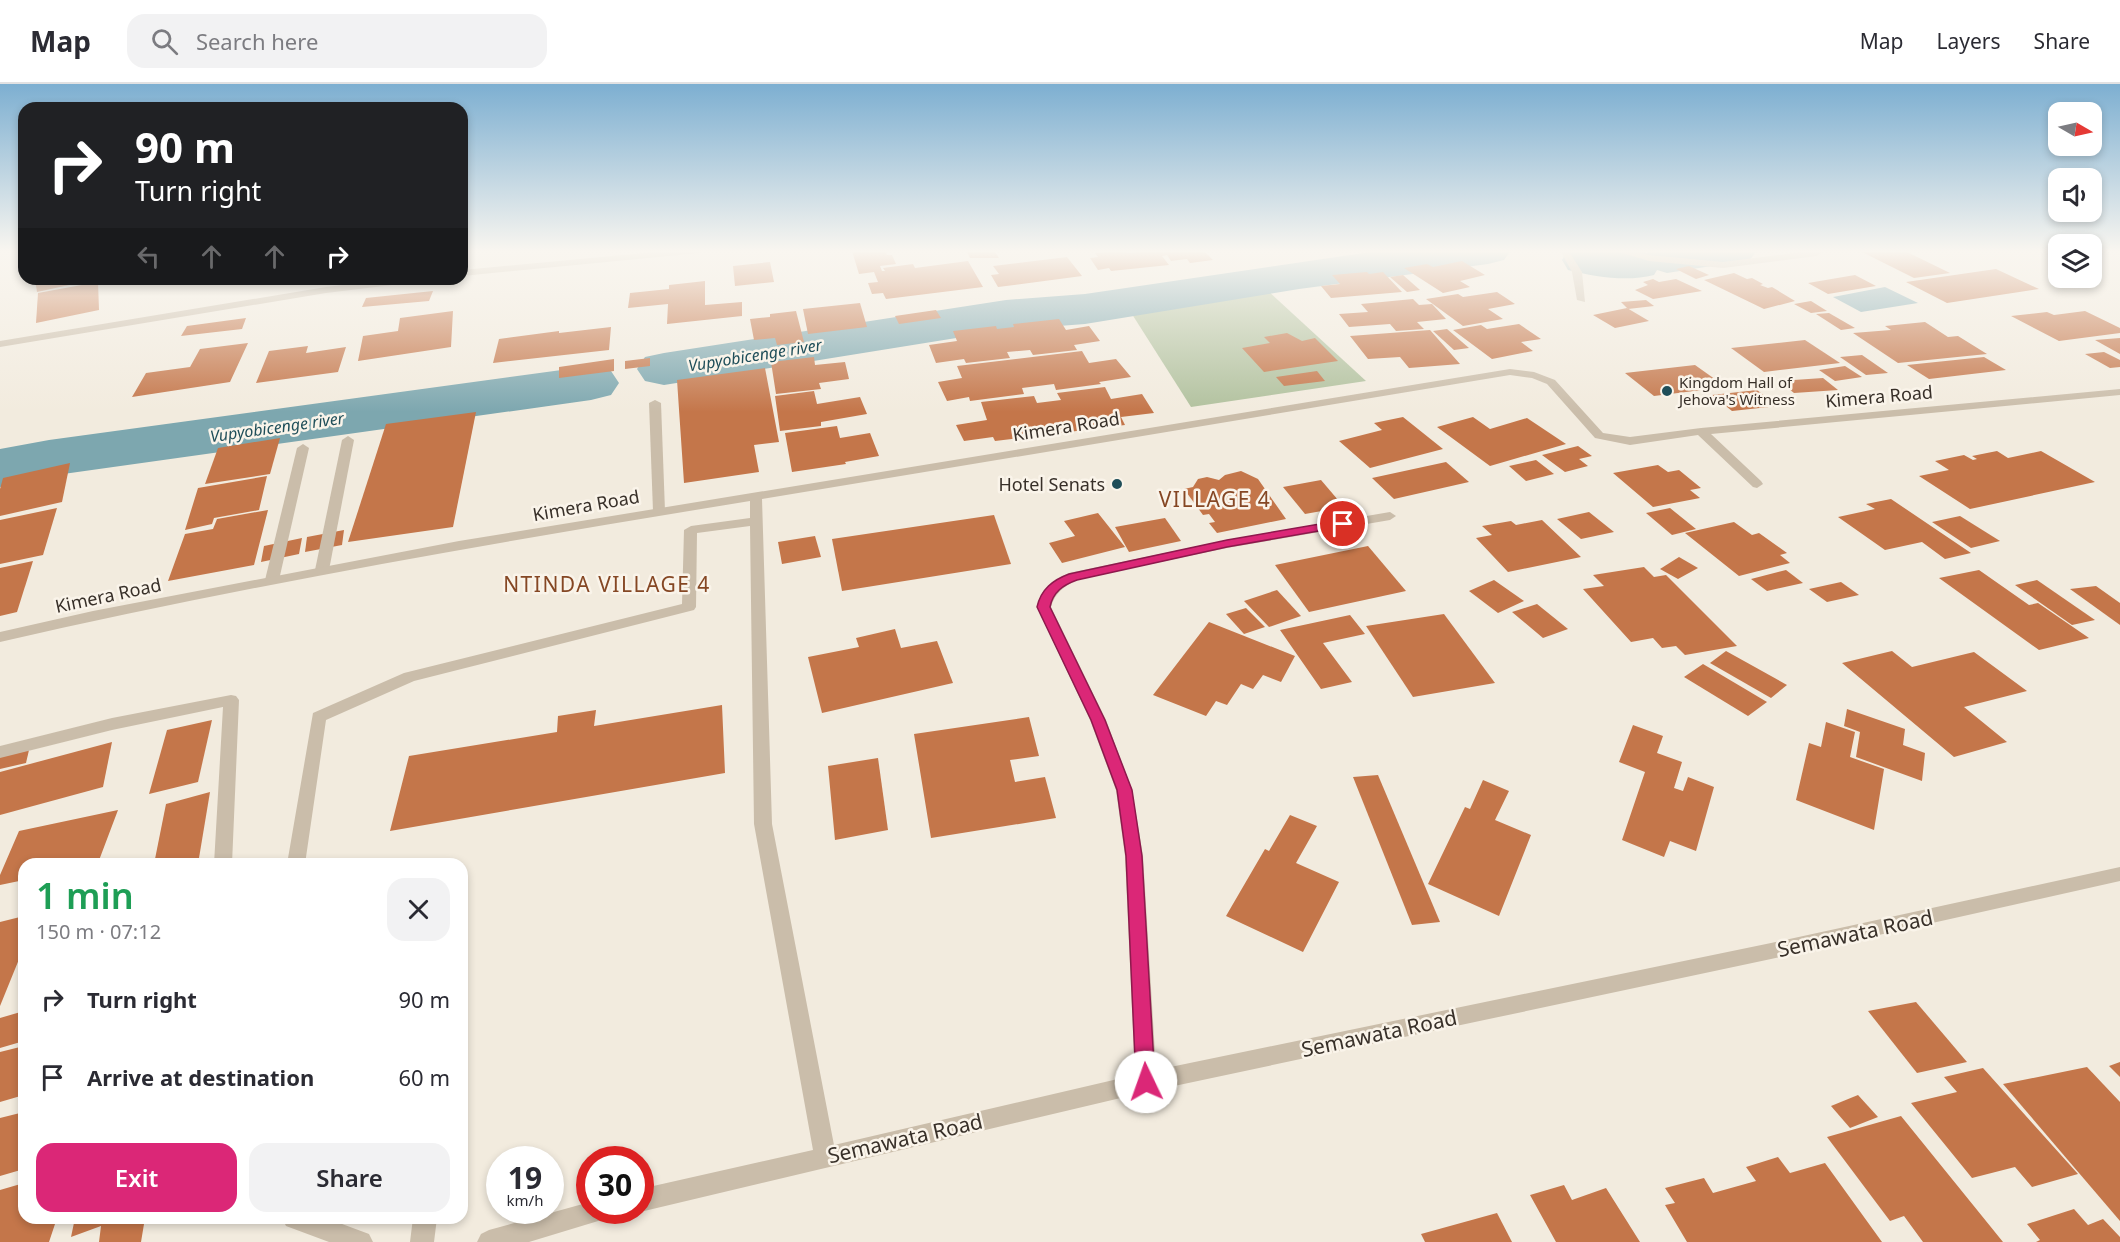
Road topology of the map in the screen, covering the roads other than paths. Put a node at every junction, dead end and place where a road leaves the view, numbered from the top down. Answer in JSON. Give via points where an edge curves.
{"nodes":[{"id":1,"x":242,"y":304,"type":"edge"},
{"id":2,"x":0,"y":344,"type":"edge"},
{"id":3,"x":2120,"y":392,"type":"edge"},
{"id":4,"x":655,"y":403,"type":"dead end"},
{"id":5,"x":1701,"y":431,"type":"junction"},
{"id":6,"x":348,"y":440,"type":"dead end"},
{"id":7,"x":303,"y":448,"type":"dead end"},
{"id":8,"x":1757,"y":484,"type":"dead end"},
{"id":9,"x":756,"y":495,"type":"junction"},
{"id":10,"x":659,"y":511,"type":"junction"},
{"id":11,"x":1390,"y":516,"type":"dead end"},
{"id":12,"x":757,"y":521,"type":"junction"},
{"id":13,"x":322,"y":570,"type":"junction"},
{"id":14,"x":272,"y":580,"type":"junction"},
{"id":15,"x":0,"y":637,"type":"edge"},
{"id":16,"x":0,"y":752,"type":"edge"},
{"id":17,"x":223,"y":858,"type":"edge"},
{"id":18,"x":297,"y":858,"type":"edge"},
{"id":19,"x":2120,"y":874,"type":"edge"},
{"id":20,"x":1146,"y":1082,"type":"junction"},
{"id":21,"x":825,"y":1157,"type":"junction"},
{"id":22,"x":654,"y":1198,"type":"edge"},
{"id":23,"x":576,"y":1217,"type":"edge"},
{"id":24,"x":311,"y":1224,"type":"edge"},
{"id":25,"x":424,"y":1224,"type":"edge"},
{"id":26,"x":361,"y":1242,"type":"edge"},
{"id":27,"x":422,"y":1242,"type":"edge"},
{"id":28,"x":489,"y":1242,"type":"edge"}],
"edges":[{"from":1,"to":2,"type":"street"},
{"from":3,"to":5,"type":"street","name":"Kimera Road"},
{"from":4,"to":10,"type":"street"},
{"from":5,"to":8,"type":"street"},
{"from":5,"to":9,"type":"street","name":"Kimera Road","via":[[1630,441],[1599,436],[1551,382],[1510,372]]},
{"from":6,"to":13,"type":"street"},
{"from":7,"to":14,"type":"street"},
{"from":9,"to":10,"type":"street","name":"Kimera Road"},
{"from":9,"to":12,"type":"street"},
{"from":10,"to":13,"type":"street","name":"Kimera Road"},
{"from":11,"to":20,"type":"street","via":[[1074,576],[1058,583],[1046,598],[1044,607],[1098,720],[1124,790],[1134,856]]},
{"from":12,"to":18,"type":"street","via":[[691,530],[689,607],[409,677],[319,717]]},
{"from":12,"to":21,"type":"street","via":[[763,824]]},
{"from":13,"to":14,"type":"street","name":"Kimera Road"},
{"from":14,"to":15,"type":"street","name":"Kimera Road"},
{"from":16,"to":17,"type":"street","via":[[231,700]]},
{"from":19,"to":20,"type":"street","name":"Semawata Road"},
{"from":20,"to":21,"type":"street","name":"Semawata Road"},
{"from":21,"to":22,"type":"street","name":"Semawata Road"},
{"from":23,"to":28,"type":"street"},
{"from":24,"to":26,"type":"street"},
{"from":25,"to":27,"type":"street"}]}
